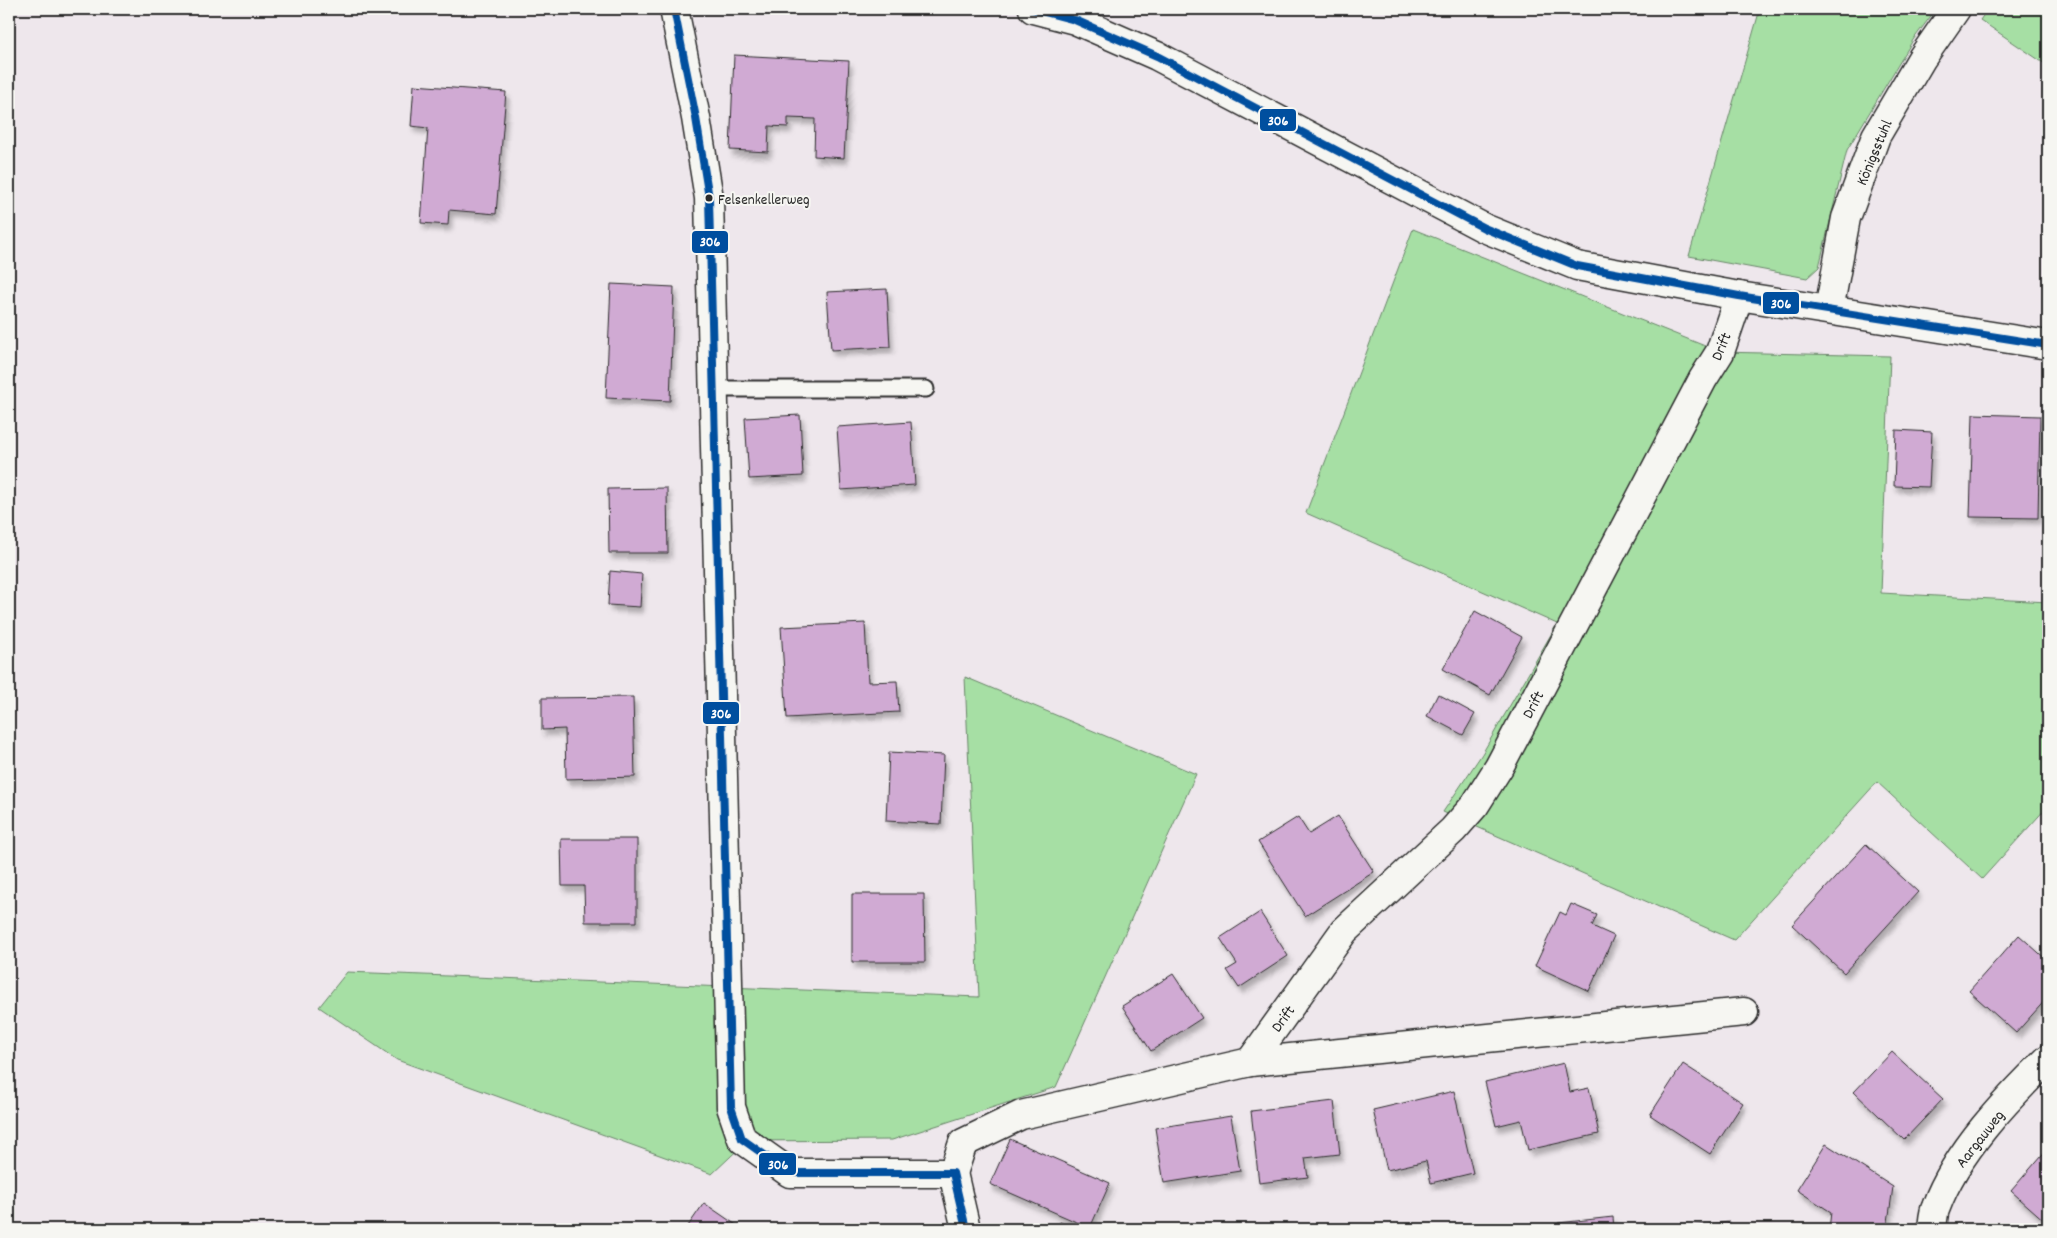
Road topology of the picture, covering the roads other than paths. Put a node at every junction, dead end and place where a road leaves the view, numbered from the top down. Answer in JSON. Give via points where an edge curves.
{"nodes":[{"id":1,"x":674,"y":9,"type":"edge"},
{"id":2,"x":1033,"y":9,"type":"edge"},
{"id":3,"x":1956,"y":9,"type":"edge"},
{"id":4,"x":1739,"y":296,"type":"junction"},
{"id":5,"x":1829,"y":310,"type":"junction"},
{"id":6,"x":2048,"y":345,"type":"edge"},
{"id":7,"x":714,"y":389,"type":"junction"},
{"id":8,"x":926,"y":389,"type":"dead end"},
{"id":9,"x":1744,"y":1012,"type":"dead end"},
{"id":10,"x":2048,"y":1059,"type":"edge"},
{"id":11,"x":1250,"y":1062,"type":"junction"},
{"id":12,"x":953,"y":1173,"type":"junction"},
{"id":13,"x":966,"y":1229,"type":"edge"},
{"id":14,"x":1932,"y":1229,"type":"edge"}],
"edges":[{"from":1,"to":7,"type":"street","via":[[709,198]]},
{"from":2,"to":4,"type":"street","via":[[1075,20],[1157,56],[1484,228],[1577,266]]},
{"from":3,"to":5,"type":"street","name":"Königsstuhl","via":[[1922,58],[1876,136],[1846,218]]},
{"from":4,"to":5,"type":"street"},
{"from":4,"to":11,"type":"street","name":"Drift","via":[[1720,352],[1480,797],[1453,830],[1344,931]]},
{"from":5,"to":6,"type":"street"},
{"from":7,"to":8,"type":"lane"},
{"from":7,"to":12,"type":"street","via":[[731,1107],[742,1140],[790,1174]]},
{"from":9,"to":11,"type":"street","name":"Drift"},
{"from":10,"to":14,"type":"street","name":"Aargauweg","via":[[2019,1087],[1958,1161],[1935,1208]]},
{"from":11,"to":12,"type":"street","name":"Drift","via":[[1021,1115],[963,1143]]},
{"from":12,"to":13,"type":"street"}]}
